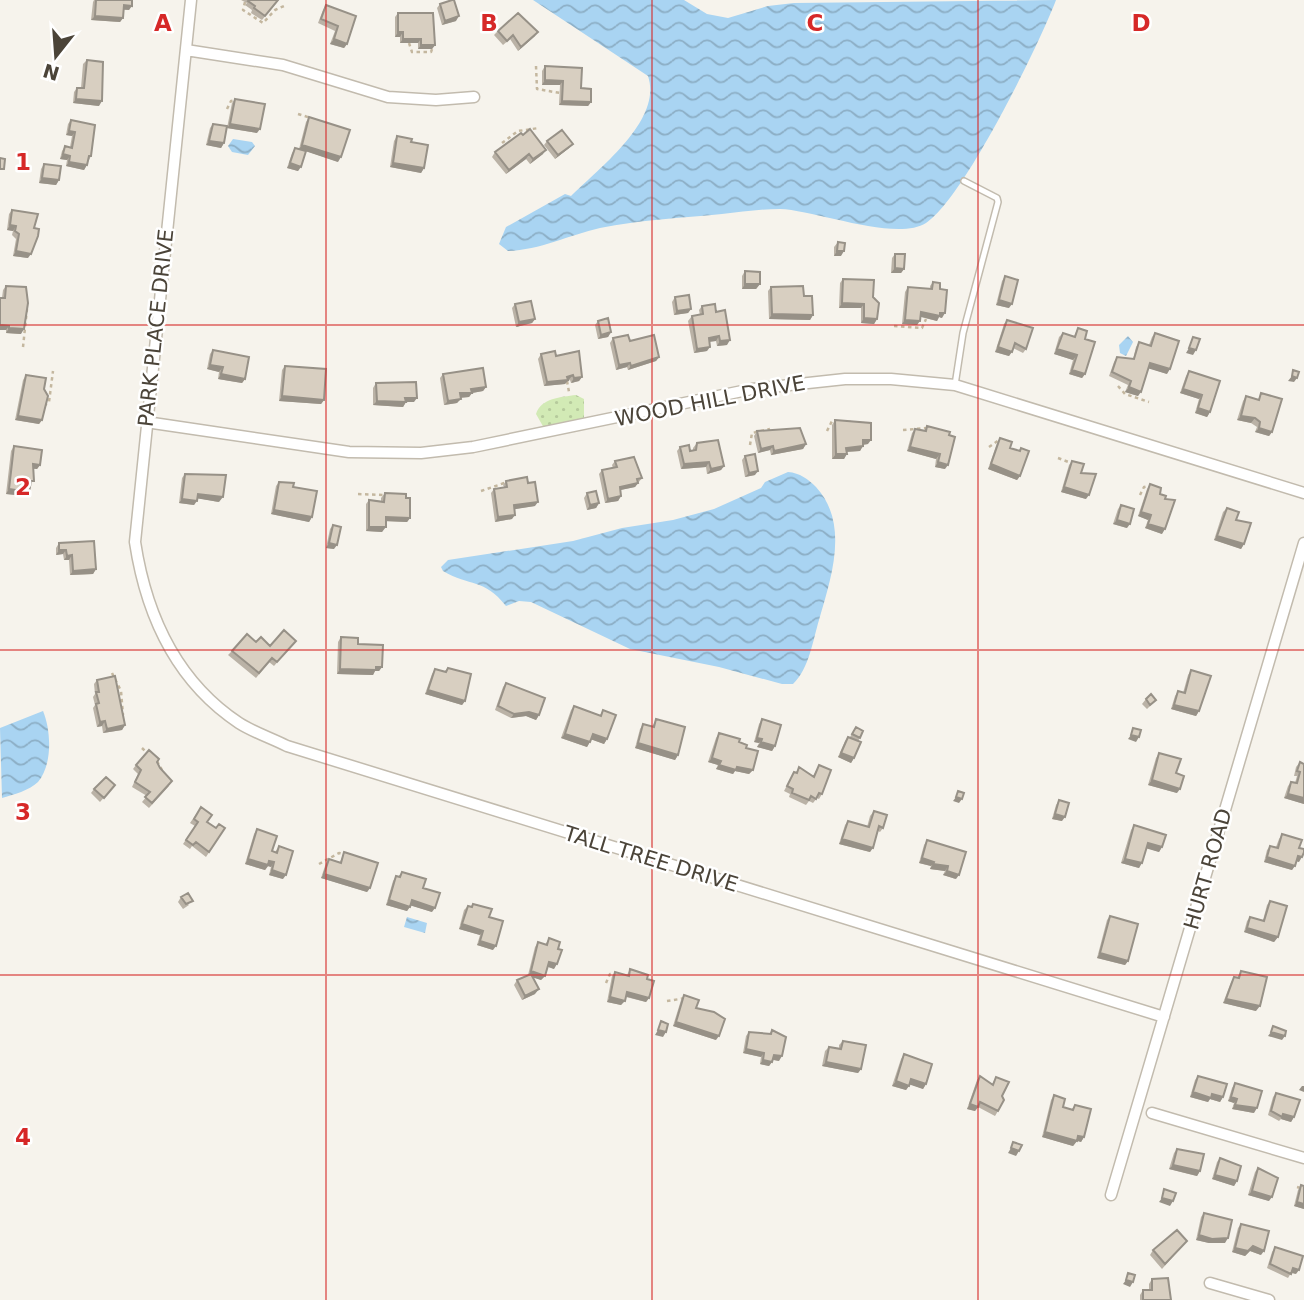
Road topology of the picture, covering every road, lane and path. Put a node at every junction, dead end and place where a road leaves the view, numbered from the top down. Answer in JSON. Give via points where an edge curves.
{"nodes":[{"id":1,"x":191,"y":0,"type":"edge"},
{"id":2,"x":245,"y":2,"type":"edge"},
{"id":3,"x":284,"y":6,"type":"dead end"},
{"id":4,"x":435,"y":41,"type":"edge"},
{"id":5,"x":409,"y":43,"type":"edge"},
{"id":6,"x":186,"y":50,"type":"junction"},
{"id":7,"x":536,"y":66,"type":"dead end"},
{"id":8,"x":560,"y":93,"type":"edge"},
{"id":9,"x":474,"y":97,"type":"dead end"},
{"id":10,"x":242,"y":101,"type":"edge"},
{"id":11,"x":228,"y":109,"type":"dead end"},
{"id":12,"x":298,"y":114,"type":"dead end"},
{"id":13,"x":317,"y":120,"type":"edge"},
{"id":14,"x":539,"y":128,"type":"dead end"},
{"id":15,"x":502,"y":142,"type":"dead end"},
{"id":16,"x":964,"y":181,"type":"dead end"},
{"id":17,"x":27,"y":308,"type":"edge"},
{"id":18,"x":926,"y":319,"type":"edge"},
{"id":19,"x":894,"y":326,"type":"dead end"},
{"id":20,"x":23,"y":347,"type":"dead end"},
{"id":21,"x":53,"y":371,"type":"dead end"},
{"id":22,"x":567,"y":382,"type":"edge"},
{"id":23,"x":955,"y":385,"type":"junction"},
{"id":24,"x":1118,"y":386,"type":"dead end"},
{"id":25,"x":569,"y":391,"type":"dead end"},
{"id":26,"x":1149,"y":402,"type":"dead end"},
{"id":27,"x":44,"y":406,"type":"edge"},
{"id":28,"x":146,"y":422,"type":"junction"},
{"id":29,"x":853,"y":428,"type":"edge"},
{"id":30,"x":770,"y":429,"type":"edge"},
{"id":31,"x":903,"y":429,"type":"dead end"},
{"id":32,"x":933,"y":429,"type":"edge"},
{"id":33,"x":827,"y":431,"type":"dead end"},
{"id":34,"x":1007,"y":443,"type":"edge"},
{"id":35,"x":750,"y":445,"type":"dead end"},
{"id":36,"x":989,"y":447,"type":"dead end"},
{"id":37,"x":1058,"y":458,"type":"dead end"},
{"id":38,"x":1081,"y":466,"type":"edge"},
{"id":39,"x":515,"y":481,"type":"edge"},
{"id":40,"x":1155,"y":489,"type":"edge"},
{"id":41,"x":481,"y":491,"type":"dead end"},
{"id":42,"x":1304,"y":493,"type":"edge"},
{"id":43,"x":358,"y":494,"type":"dead end"},
{"id":44,"x":1140,"y":495,"type":"dead end"},
{"id":45,"x":391,"y":497,"type":"edge"},
{"id":46,"x":1304,"y":544,"type":"edge"},
{"id":47,"x":170,"y":649,"type":"joint"},
{"id":48,"x":112,"y":673,"type":"dead end"},
{"id":49,"x":122,"y":715,"type":"edge"},
{"id":50,"x":142,"y":748,"type":"dead end"},
{"id":51,"x":162,"y":770,"type":"edge"},
{"id":52,"x":349,"y":856,"type":"edge"},
{"id":53,"x":319,"y":864,"type":"dead end"},
{"id":54,"x":622,"y":976,"type":"edge"},
{"id":55,"x":606,"y":983,"type":"dead end"},
{"id":56,"x":688,"y":999,"type":"edge"},
{"id":57,"x":667,"y":1002,"type":"dead end"},
{"id":58,"x":1164,"y":1017,"type":"junction"},
{"id":59,"x":1152,"y":1113,"type":"dead end"},
{"id":60,"x":1304,"y":1158,"type":"edge"},
{"id":61,"x":1297,"y":1186,"type":"dead end"},
{"id":62,"x":1304,"y":1189,"type":"edge"},
{"id":63,"x":1111,"y":1195,"type":"dead end"},
{"id":64,"x":1210,"y":1283,"type":"dead end"},
{"id":65,"x":1269,"y":1300,"type":"edge"}],
"edges":[{"from":1,"to":6,"type":"street","name":"PARK PLACE DRIVE"},
{"from":2,"to":3,"type":"path","via":[[243,10],[263,23]]},
{"from":4,"to":5,"type":"path","via":[[431,52],[412,52]]},
{"from":6,"to":9,"type":"street","via":[[283,65],[388,97]]},
{"from":6,"to":28,"type":"street","name":"PARK PLACE DRIVE"},
{"from":7,"to":8,"type":"path","via":[[537,89]]},
{"from":10,"to":11,"type":"path","via":[[231,101]]},
{"from":12,"to":13,"type":"path"},
{"from":14,"to":15,"type":"path","via":[[518,131]]},
{"from":16,"to":23,"type":"lane","via":[[998,202],[963,333]]},
{"from":17,"to":20,"type":"path"},
{"from":18,"to":19,"type":"path","via":[[922,328]]},
{"from":21,"to":27,"type":"path","via":[[49,402]]},
{"from":22,"to":25,"type":"path"},
{"from":23,"to":28,"type":"street","name":"WOOD HILL DRIVE","via":[[856,379],[752,389],[483,445],[413,454],[349,452]]},
{"from":23,"to":42,"type":"street","name":"WOOD HILL DRIVE"},
{"from":24,"to":26,"type":"path","via":[[1125,394]]},
{"from":28,"to":47,"type":"street","name":"PARK PLACE DRIVE","via":[[135,542],[148,601]]},
{"from":29,"to":33,"type":"path","via":[[849,421],[832,421]]},
{"from":30,"to":35,"type":"path","via":[[752,433]]},
{"from":31,"to":32,"type":"path"},
{"from":34,"to":36,"type":"path","via":[[997,439]]},
{"from":37,"to":38,"type":"path"},
{"from":39,"to":41,"type":"path"},
{"from":40,"to":44,"type":"path","via":[[1146,486]]},
{"from":43,"to":45,"type":"path"},
{"from":46,"to":58,"type":"street","name":"HURT ROAD"},
{"from":47,"to":58,"type":"street","name":"TALL TREE DRIVE","via":[[201,689],[239,722],[287,746]]},
{"from":48,"to":49,"type":"path","via":[[121,691]]},
{"from":50,"to":51,"type":"path"},
{"from":52,"to":53,"type":"path","via":[[340,853]]},
{"from":54,"to":55,"type":"path","via":[[610,974]]},
{"from":56,"to":57,"type":"path","via":[[681,996]]},
{"from":58,"to":63,"type":"street","name":"HURT ROAD"},
{"from":59,"to":60,"type":"street"},
{"from":61,"to":62,"type":"path"},
{"from":64,"to":65,"type":"street"}]}
